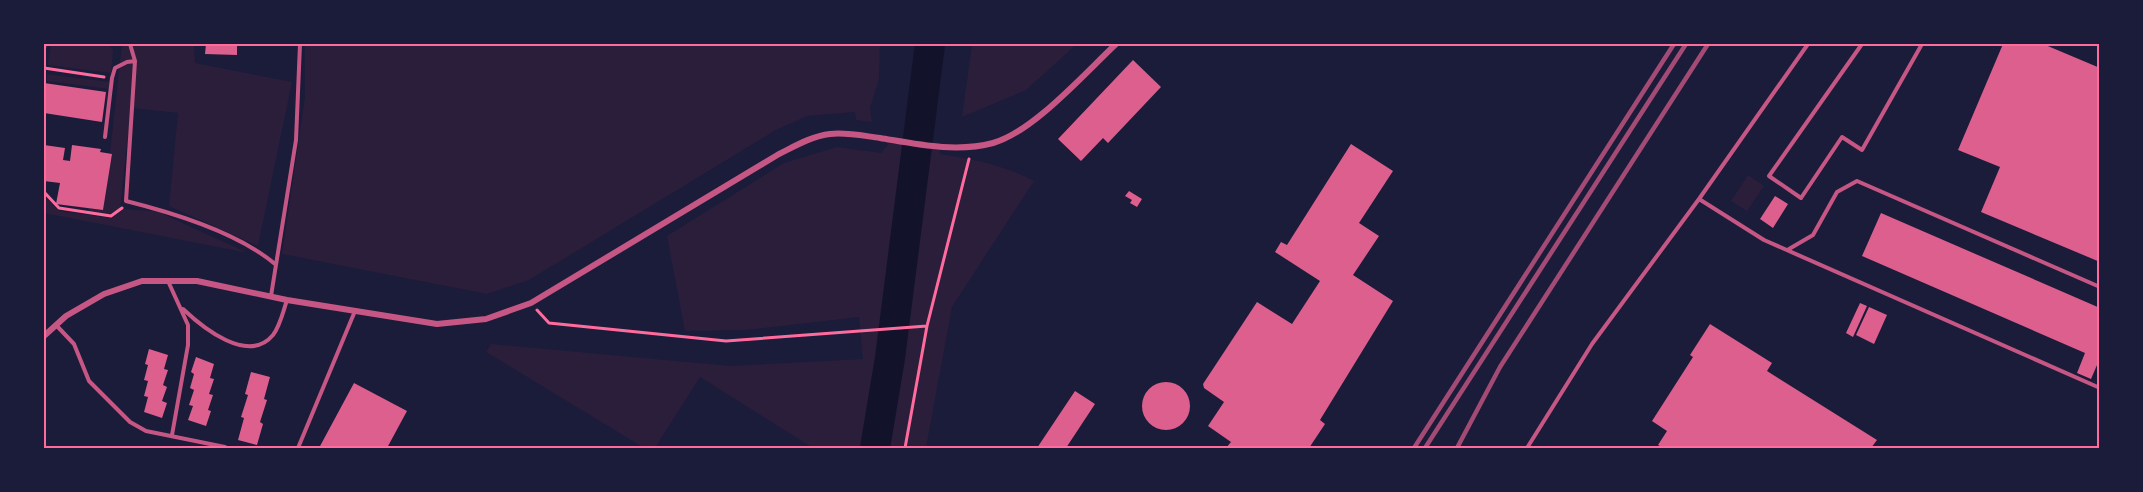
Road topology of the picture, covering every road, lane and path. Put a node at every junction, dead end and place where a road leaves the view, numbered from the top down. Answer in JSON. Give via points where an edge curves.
{"nodes":[{"id":1,"x":45,"y":44,"type":"edge"},
{"id":2,"x":130,"y":44,"type":"edge"},
{"id":3,"x":300,"y":44,"type":"edge"},
{"id":4,"x":1116,"y":44,"type":"edge"},
{"id":5,"x":1808,"y":44,"type":"edge"},
{"id":6,"x":1862,"y":44,"type":"edge"},
{"id":7,"x":1922,"y":44,"type":"edge"},
{"id":8,"x":44,"y":52,"type":"edge"},
{"id":9,"x":135,"y":62,"type":"junction"},
{"id":10,"x":44,"y":68,"type":"edge"},
{"id":11,"x":112,"y":78,"type":"junction"},
{"id":12,"x":105,"y":137,"type":"dead end"},
{"id":13,"x":973,"y":145,"type":"junction"},
{"id":14,"x":44,"y":192,"type":"edge"},
{"id":15,"x":1699,"y":199,"type":"junction"},
{"id":16,"x":126,"y":201,"type":"junction"},
{"id":17,"x":1789,"y":250,"type":"junction"},
{"id":18,"x":275,"y":264,"type":"junction"},
{"id":19,"x":168,"y":280,"type":"junction"},
{"id":20,"x":2100,"y":287,"type":"edge"},
{"id":21,"x":271,"y":296,"type":"junction"},
{"id":22,"x":287,"y":300,"type":"junction"},
{"id":23,"x":531,"y":303,"type":"junction"},
{"id":24,"x":180,"y":307,"type":"junction"},
{"id":25,"x":355,"y":311,"type":"junction"},
{"id":26,"x":56,"y":325,"type":"junction"},
{"id":27,"x":927,"y":326,"type":"junction"},
{"id":28,"x":44,"y":336,"type":"edge"},
{"id":29,"x":2100,"y":388,"type":"edge"},
{"id":30,"x":172,"y":435,"type":"junction"},
{"id":31,"x":225,"y":447,"type":"dead end"},
{"id":32,"x":298,"y":448,"type":"edge"},
{"id":33,"x":904,"y":448,"type":"edge"},
{"id":34,"x":1527,"y":448,"type":"edge"}],
"edges":[{"from":1,"to":8,"type":"path"},
{"from":2,"to":9,"type":"lane"},
{"from":3,"to":18,"type":"lane","via":[[296,140]]},
{"from":4,"to":13,"type":"street","via":[[1034,120],[993,143]]},
{"from":5,"to":15,"type":"lane"},
{"from":6,"to":7,"type":"lane","via":[[1769,176],[1801,198],[1842,137],[1862,150]]},
{"from":9,"to":11,"type":"lane","via":[[116,68]]},
{"from":9,"to":16,"type":"lane"},
{"from":10,"to":11,"type":"path"},
{"from":11,"to":12,"type":"lane"},
{"from":13,"to":23,"type":"street","via":[[939,147],[857,134],[829,134],[801,143]]},
{"from":13,"to":27,"type":"path"},
{"from":14,"to":16,"type":"path","via":[[59,208],[111,216]]},
{"from":15,"to":17,"type":"lane","via":[[1764,240]]},
{"from":15,"to":34,"type":"lane","via":[[1592,344]]},
{"from":16,"to":18,"type":"lane","via":[[167,211],[249,245]]},
{"from":17,"to":20,"type":"lane","via":[[1813,235],[1837,192],[1857,181]]},
{"from":17,"to":29,"type":"lane"},
{"from":18,"to":21,"type":"lane"},
{"from":19,"to":21,"type":"street","via":[[197,281]]},
{"from":19,"to":24,"type":"lane"},
{"from":19,"to":26,"type":"street","via":[[142,281],[104,294]]},
{"from":21,"to":22,"type":"street"},
{"from":22,"to":24,"type":"lane","via":[[271,338],[246,346],[202,327]]},
{"from":22,"to":25,"type":"street"},
{"from":23,"to":25,"type":"street","via":[[486,319],[437,324]]},
{"from":23,"to":27,"type":"path","via":[[549,323],[726,341]]},
{"from":24,"to":30,"type":"lane","via":[[188,326],[188,345]]},
{"from":25,"to":32,"type":"lane"},
{"from":26,"to":28,"type":"street"},
{"from":26,"to":30,"type":"lane","via":[[74,344],[89,381],[120,414],[140,428]]},
{"from":27,"to":33,"type":"path"},
{"from":30,"to":31,"type":"lane"}]}
